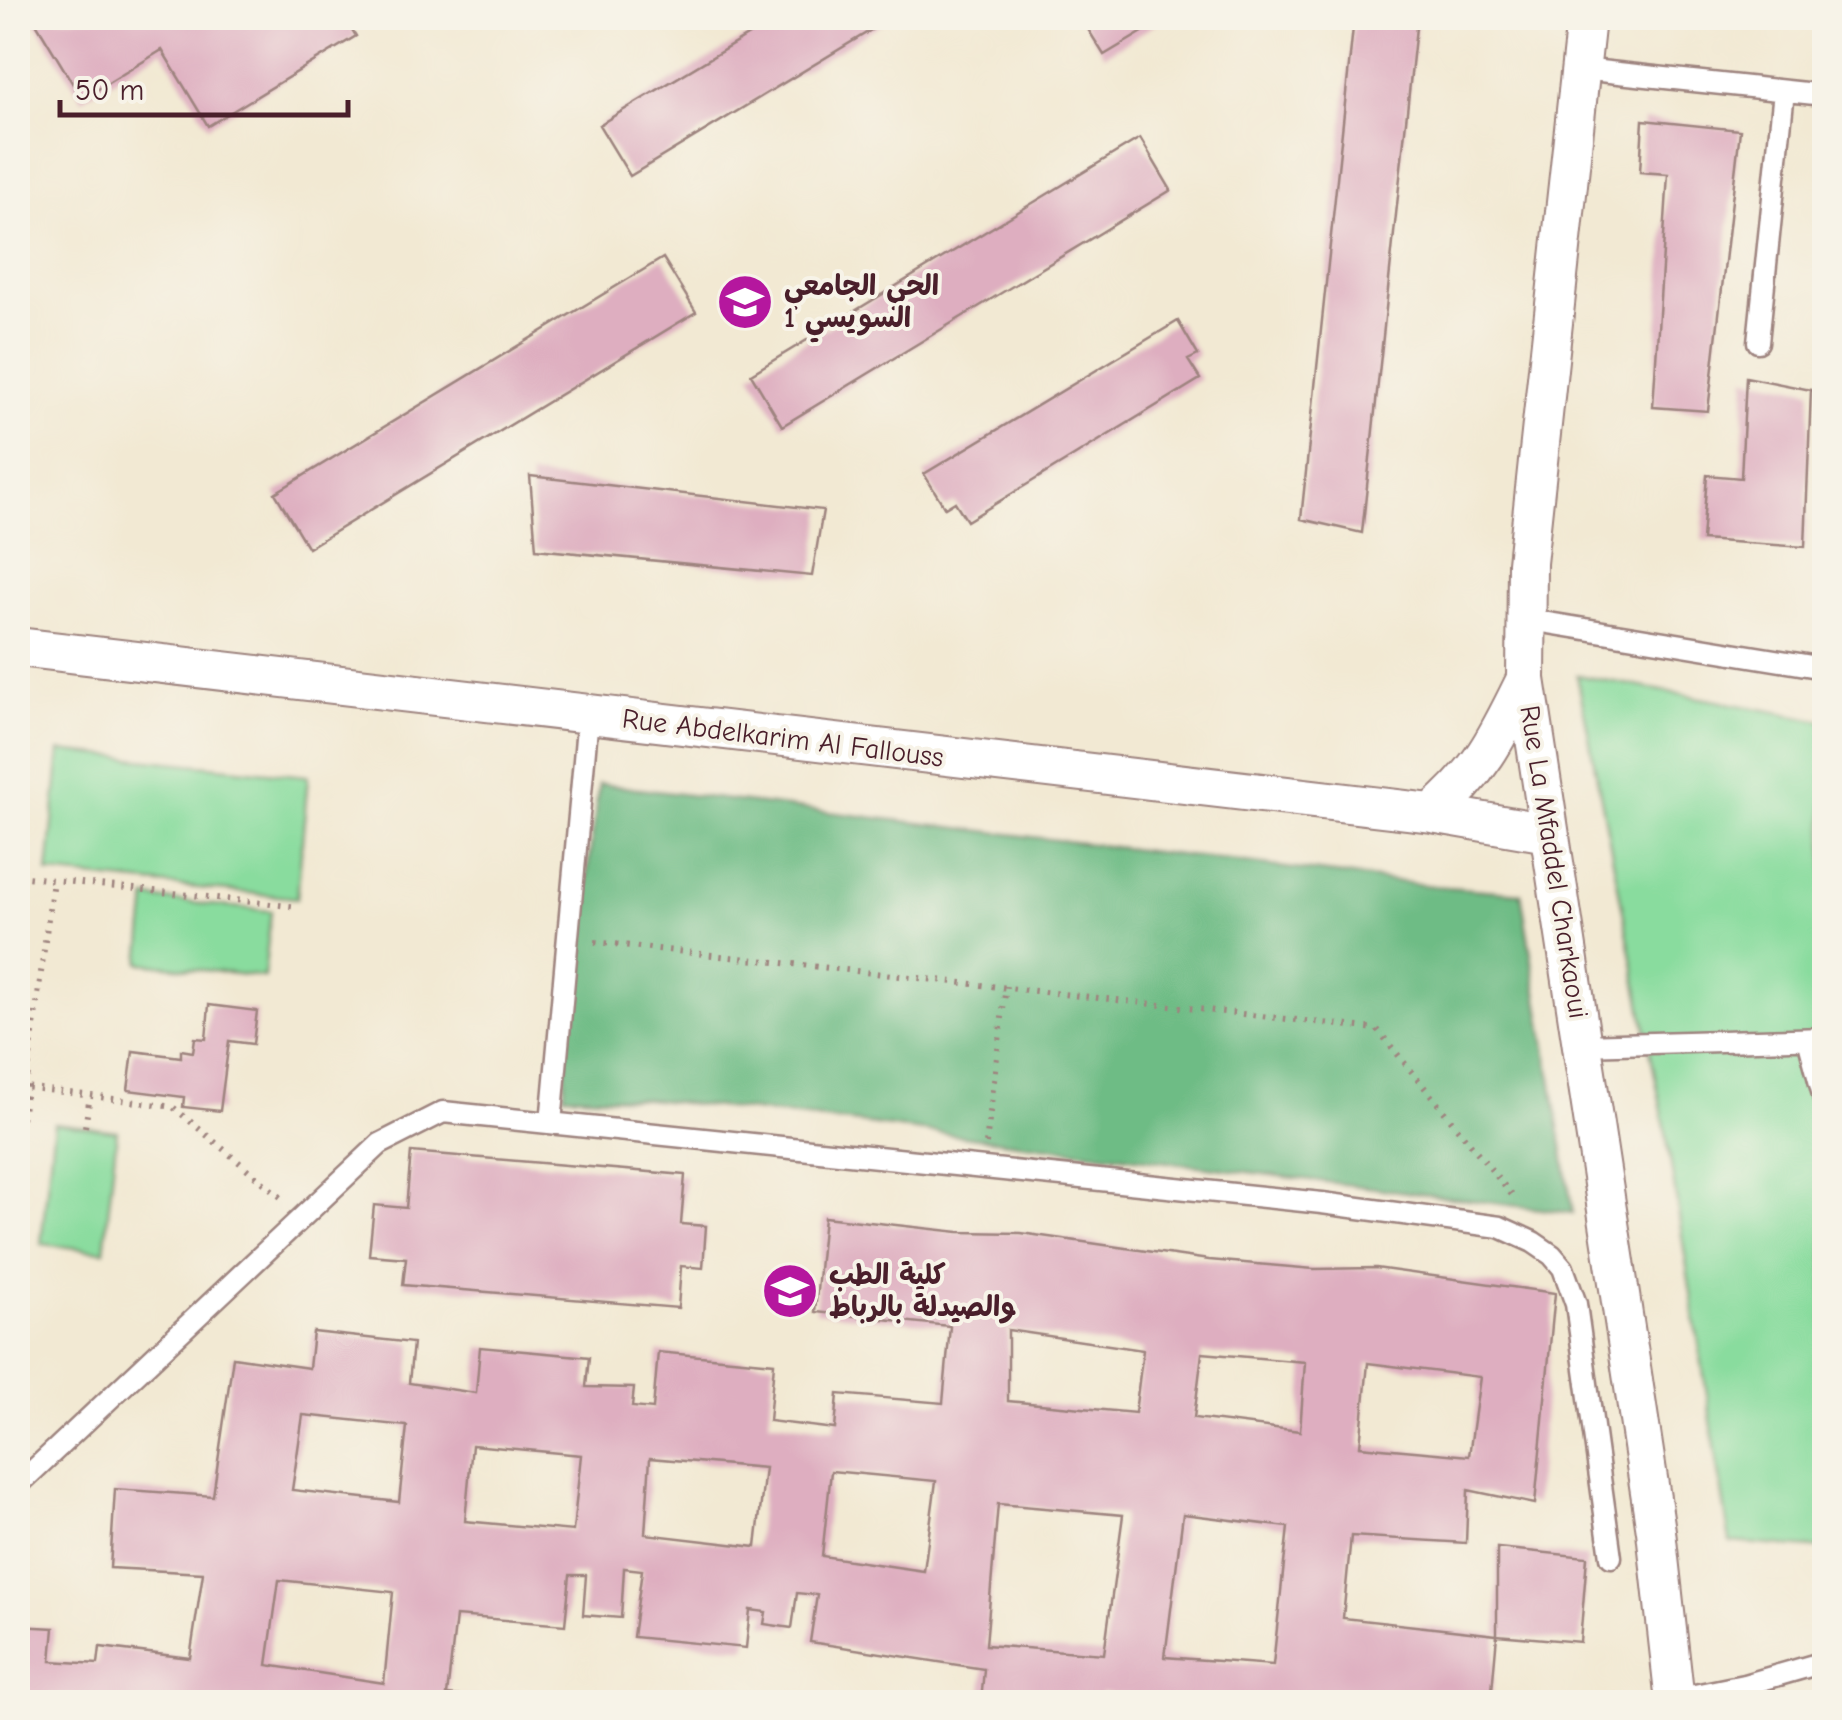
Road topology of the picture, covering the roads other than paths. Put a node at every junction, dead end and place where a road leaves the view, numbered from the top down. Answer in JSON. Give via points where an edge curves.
{"nodes":[{"id":1,"x":1586,"y":18,"type":"edge"},
{"id":2,"x":1581,"y":68,"type":"junction"},
{"id":3,"x":1784,"y":91,"type":"junction"},
{"id":4,"x":1824,"y":95,"type":"edge"},
{"id":5,"x":1758,"y":342,"type":"dead end"},
{"id":6,"x":1524,"y":620,"type":"junction"},
{"id":7,"x":18,"y":647,"type":"edge"},
{"id":8,"x":1824,"y":668,"type":"edge"},
{"id":9,"x":1526,"y":679,"type":"junction"},
{"id":10,"x":588,"y":716,"type":"junction"},
{"id":11,"x":1432,"y":814,"type":"junction"},
{"id":12,"x":1548,"y":833,"type":"junction"},
{"id":13,"x":1816,"y":1038,"type":"edge"},
{"id":14,"x":1583,"y":1045,"type":"junction"},
{"id":15,"x":1824,"y":1099,"type":"edge"},
{"id":16,"x":551,"y":1122,"type":"junction"},
{"id":17,"x":18,"y":1485,"type":"edge"},
{"id":18,"x":1611,"y":1557,"type":"dead end"},
{"id":19,"x":1824,"y":1662,"type":"edge"},
{"id":20,"x":1675,"y":1701,"type":"edge"}],
"edges":[{"from":1,"to":2,"type":"street","name":"Rue La Mfaddel Charkaoui"},
{"from":2,"to":3,"type":"lane"},
{"from":2,"to":6,"type":"street","name":"Rue La Mfaddel Charkaoui"},
{"from":3,"to":4,"type":"lane"},
{"from":3,"to":5,"type":"lane"},
{"from":6,"to":8,"type":"lane"},
{"from":6,"to":9,"type":"street","name":"Rue La Mfaddel Charkaoui"},
{"from":7,"to":10,"type":"street","name":"Rue Abdelkarim Al Fallouss"},
{"from":9,"to":11,"type":"street","via":[[1486,758]]},
{"from":9,"to":12,"type":"street","name":"Rue La Mfaddel Charkaoui"},
{"from":10,"to":11,"type":"street","name":"Rue Abdelkarim Al Fallouss"},
{"from":10,"to":16,"type":"lane"},
{"from":11,"to":12,"type":"street","name":"Rue Abdelkarim Al Fallouss"},
{"from":12,"to":14,"type":"street","name":"Rue La Mfaddel Charkaoui"},
{"from":13,"to":14,"type":"lane"},
{"from":13,"to":15,"type":"lane"},
{"from":14,"to":20,"type":"street","name":"Rue La Mfaddel Charkaoui"},
{"from":16,"to":17,"type":"lane","via":[[443,1112],[380,1144]]},
{"from":16,"to":18,"type":"lane","via":[[1500,1227],[1552,1254],[1576,1304]]},
{"from":19,"to":20,"type":"lane"}]}
